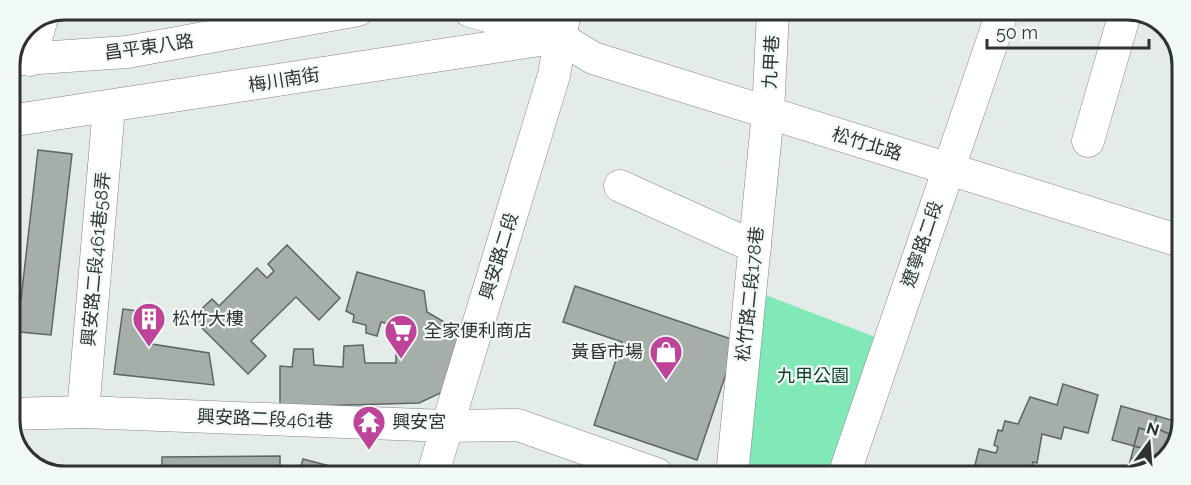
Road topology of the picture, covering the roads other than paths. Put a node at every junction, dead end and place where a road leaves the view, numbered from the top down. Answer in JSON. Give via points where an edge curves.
{"nodes":[{"id":1,"x":303,"y":20,"type":"edge"},
{"id":2,"x":536,"y":20,"type":"edge"},
{"id":3,"x":773,"y":20,"type":"edge"},
{"id":4,"x":999,"y":20,"type":"edge"},
{"id":5,"x":1123,"y":20,"type":"edge"},
{"id":6,"x":562,"y":24,"type":"edge"},
{"id":7,"x":35,"y":31,"type":"edge"},
{"id":8,"x":20,"y":60,"type":"edge"},
{"id":9,"x":110,"y":107,"type":"junction"},
{"id":10,"x":768,"y":113,"type":"junction"},
{"id":11,"x":20,"y":119,"type":"edge"},
{"id":12,"x":1089,"y":141,"type":"dead end"},
{"id":13,"x":948,"y":169,"type":"junction"},
{"id":14,"x":620,"y":186,"type":"dead end"},
{"id":15,"x":1171,"y":238,"type":"edge"},
{"id":16,"x":755,"y":247,"type":"junction"},
{"id":17,"x":83,"y":412,"type":"junction"},
{"id":18,"x":20,"y":414,"type":"edge"},
{"id":19,"x":447,"y":426,"type":"junction"},
{"id":20,"x":436,"y":466,"type":"edge"},
{"id":21,"x":634,"y":466,"type":"edge"},
{"id":22,"x":733,"y":466,"type":"edge"},
{"id":23,"x":847,"y":466,"type":"edge"}],
"edges":[{"from":1,"to":8,"type":"street","name":"昌平東八路","via":[[127,52]]},
{"from":2,"to":6,"type":"street"},
{"from":3,"to":10,"type":"street","name":"九甲巷"},
{"from":4,"to":13,"type":"street","name":"遼寧路二段"},
{"from":5,"to":12,"type":"street"},
{"from":6,"to":9,"type":"street","name":"梅川南街"},
{"from":6,"to":10,"type":"street","name":"松竹北路","via":[[593,58]]},
{"from":6,"to":19,"type":"street","name":"興安路二段","via":[[554,75]]},
{"from":7,"to":8,"type":"street"},
{"from":9,"to":11,"type":"street","name":"梅川南街"},
{"from":9,"to":17,"type":"street","name":"興安路二段461巷58弄"},
{"from":10,"to":13,"type":"street","name":"松竹北路"},
{"from":10,"to":16,"type":"street","name":"松竹路二段178巷"},
{"from":13,"to":15,"type":"street","name":"松竹北路"},
{"from":13,"to":23,"type":"street","name":"遼寧路二段"},
{"from":14,"to":16,"type":"street"},
{"from":16,"to":22,"type":"street","name":"松竹路二段178巷"},
{"from":17,"to":18,"type":"street","name":"興安路二段461巷"},
{"from":17,"to":19,"type":"street","name":"興安路二段461巷"},
{"from":19,"to":20,"type":"street","name":"興安路二段"},
{"from":19,"to":21,"type":"street","name":"興安路二段461巷","via":[[518,425]]}]}
